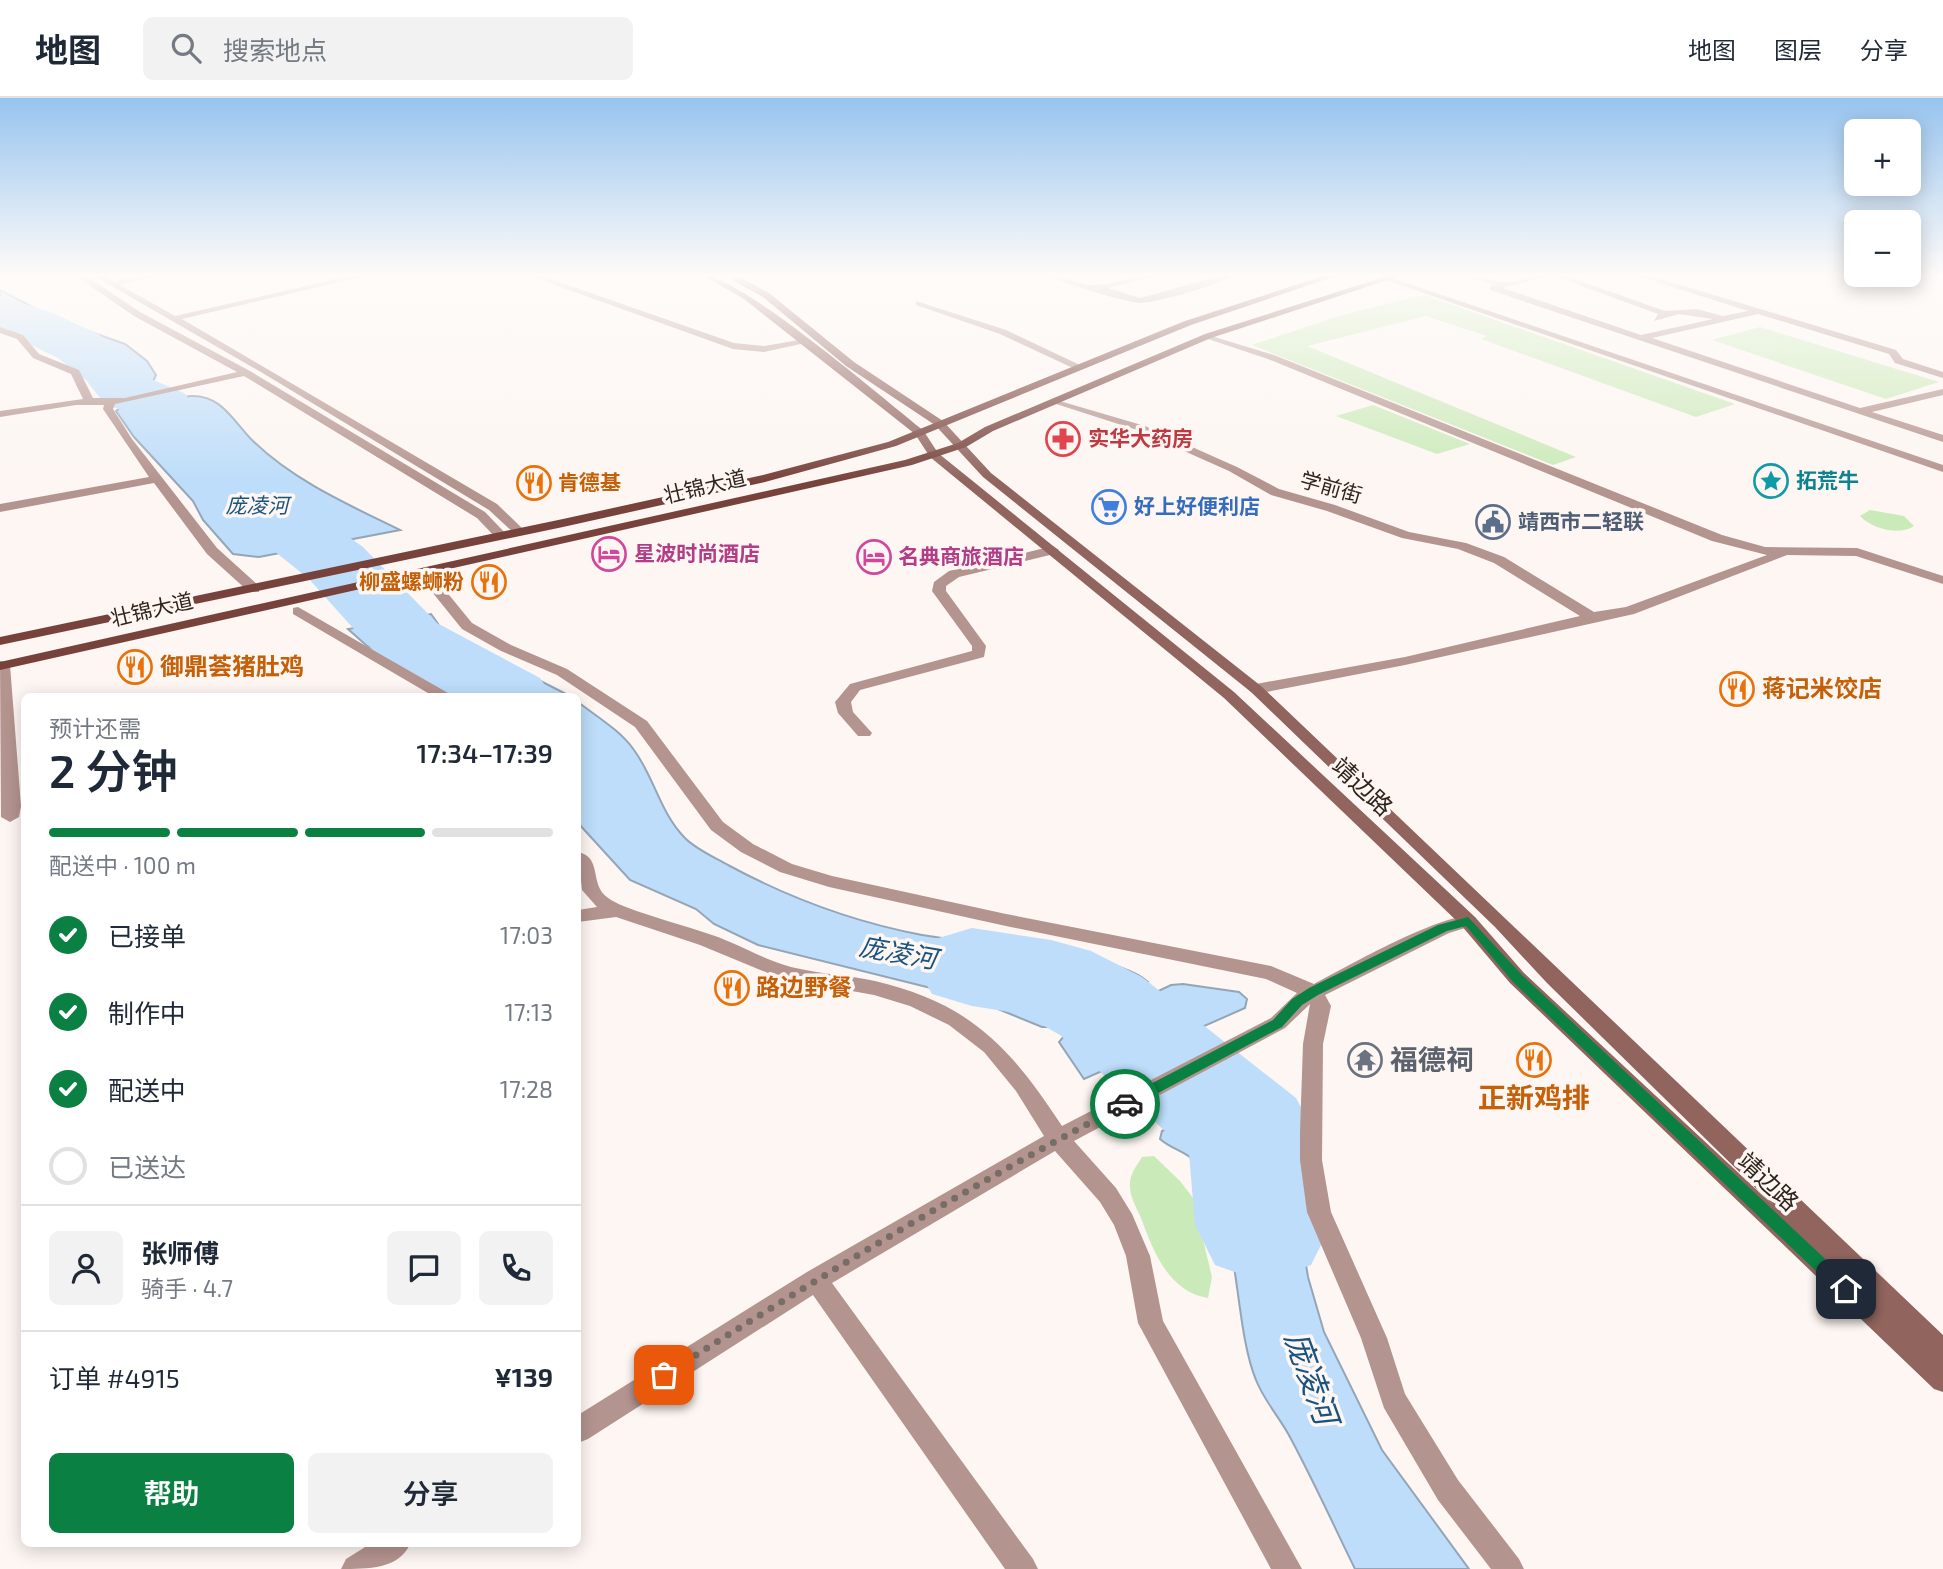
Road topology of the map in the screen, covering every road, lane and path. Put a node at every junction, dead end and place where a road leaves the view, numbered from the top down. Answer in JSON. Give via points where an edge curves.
{"nodes":[{"id":1,"x":27,"y":345,"type":"edge"},
{"id":2,"x":194,"y":345,"type":"edge"},
{"id":3,"x":219,"y":345,"type":"edge"},
{"id":4,"x":729,"y":345,"type":"edge"},
{"id":5,"x":789,"y":345,"type":"edge"},
{"id":6,"x":808,"y":345,"type":"edge"},
{"id":7,"x":826,"y":345,"type":"edge"},
{"id":8,"x":1031,"y":345,"type":"edge"},
{"id":9,"x":1132,"y":345,"type":"edge"},
{"id":10,"x":1188,"y":345,"type":"edge"},
{"id":11,"x":1234,"y":345,"type":"edge"},
{"id":12,"x":1587,"y":345,"type":"edge"},
{"id":13,"x":1659,"y":345,"type":"edge"},
{"id":14,"x":1869,"y":345,"type":"edge"},
{"id":15,"x":1077,"y":366,"type":"junction"},
{"id":16,"x":246,"y":373,"type":"junction"},
{"id":17,"x":1943,"y":375,"type":"edge"},
{"id":18,"x":1943,"y":392,"type":"edge"},
{"id":19,"x":89,"y":401,"type":"junction"},
{"id":20,"x":1057,"y":401,"type":"junction"},
{"id":21,"x":110,"y":402,"type":"junction"},
{"id":22,"x":1860,"y":411,"type":"junction"},
{"id":23,"x":0,"y":414,"type":"edge"},
{"id":24,"x":939,"y":423,"type":"junction"},
{"id":25,"x":919,"y":432,"type":"junction"},
{"id":26,"x":1943,"y":439,"type":"edge"},
{"id":27,"x":962,"y":445,"type":"junction"},
{"id":28,"x":934,"y":455,"type":"junction"},
{"id":29,"x":1943,"y":469,"type":"edge"},
{"id":30,"x":159,"y":479,"type":"junction"},
{"id":31,"x":0,"y":508,"type":"edge"},
{"id":32,"x":520,"y":532,"type":"junction"},
{"id":33,"x":502,"y":536,"type":"junction"},
{"id":34,"x":1054,"y":550,"type":"junction"},
{"id":35,"x":1784,"y":553,"type":"junction"},
{"id":36,"x":426,"y":577,"type":"junction"},
{"id":37,"x":1943,"y":580,"type":"edge"},
{"id":38,"x":254,"y":589,"type":"junction"},
{"id":39,"x":298,"y":611,"type":"dead end"},
{"id":40,"x":1592,"y":617,"type":"junction"},
{"id":41,"x":0,"y":641,"type":"edge"},
{"id":42,"x":2,"y":665,"type":"edge"},
{"id":43,"x":1256,"y":689,"type":"junction"},
{"id":44,"x":438,"y":693,"type":"edge"},
{"id":45,"x":864,"y":733,"type":"dead end"},
{"id":46,"x":11,"y":817,"type":"edge"},
{"id":47,"x":581,"y":861,"type":"edge"},
{"id":48,"x":617,"y":911,"type":"junction"},
{"id":49,"x":581,"y":916,"type":"edge"},
{"id":50,"x":1468,"y":921,"type":"junction"},
{"id":51,"x":1314,"y":992,"type":"junction"},
{"id":52,"x":1059,"y":1140,"type":"junction"},
{"id":53,"x":816,"y":1280,"type":"junction"},
{"id":54,"x":1943,"y":1350,"type":"edge"},
{"id":55,"x":1943,"y":1380,"type":"edge"},
{"id":56,"x":581,"y":1428,"type":"edge"},
{"id":57,"x":391,"y":1547,"type":"edge"},
{"id":58,"x":356,"y":1569,"type":"edge"},
{"id":59,"x":1023,"y":1569,"type":"edge"},
{"id":60,"x":1287,"y":1569,"type":"edge"},
{"id":61,"x":1509,"y":1569,"type":"edge"}],
"edges":[{"from":1,"to":19,"type":"street","via":[[37,356],[75,373]]},
{"from":2,"to":16,"type":"street"},
{"from":3,"to":32,"type":"street","via":[[493,507]]},
{"from":4,"to":5,"type":"street","via":[[764,349]]},
{"from":6,"to":25,"type":"main road","name":"靖边路"},
{"from":7,"to":24,"type":"main road","name":"靖边路"},
{"from":8,"to":15,"type":"street"},
{"from":9,"to":15,"type":"main road","name":"壮锦大道"},
{"from":10,"to":20,"type":"main road","name":"壮锦大道"},
{"from":11,"to":35,"type":"street","via":[[1717,538]]},
{"from":12,"to":29,"type":"street"},
{"from":13,"to":22,"type":"street"},
{"from":14,"to":17,"type":"street","via":[[1893,352],[1899,361]]},
{"from":15,"to":24,"type":"main road","name":"壮锦大道"},
{"from":16,"to":21,"type":"street"},
{"from":16,"to":33,"type":"street","via":[[481,515]]},
{"from":18,"to":22,"type":"street"},
{"from":19,"to":21,"type":"street"},
{"from":19,"to":23,"type":"street"},
{"from":20,"to":27,"type":"main road","name":"壮锦大道"},
{"from":20,"to":40,"type":"street","name":"学前街","via":[[1141,428],[1288,497],[1499,560]]},
{"from":21,"to":30,"type":"street","via":[[108,410],[127,440]]},
{"from":22,"to":26,"type":"street"},
{"from":24,"to":25,"type":"main road","name":"壮锦大道"},
{"from":24,"to":27,"type":"main road","name":"靖边路"},
{"from":25,"to":28,"type":"main road","name":"靖边路"},
{"from":25,"to":32,"type":"main road","name":"壮锦大道","via":[[892,444],[765,478]]},
{"from":27,"to":28,"type":"main road","name":"壮锦大道"},
{"from":27,"to":43,"type":"main road","name":"靖边路","via":[[987,475]]},
{"from":28,"to":34,"type":"main road","name":"靖边路"},
{"from":28,"to":36,"type":"main road","name":"壮锦大道"},
{"from":30,"to":31,"type":"street"},
{"from":30,"to":38,"type":"street","via":[[212,551]]},
{"from":32,"to":33,"type":"main road","name":"壮锦大道"},
{"from":33,"to":38,"type":"main road","name":"壮锦大道"},
{"from":34,"to":45,"type":"street","via":[[954,574],[939,585],[939,592],[979,646],[979,654],[855,687],[843,702],[846,713]]},
{"from":34,"to":50,"type":"main road","name":"靖边路","via":[[1229,695]]},
{"from":35,"to":37,"type":"street","via":[[1857,552]]},
{"from":35,"to":40,"type":"street","via":[[1629,611]]},
{"from":36,"to":42,"type":"main road","name":"壮锦大道"},
{"from":36,"to":51,"type":"street","via":[[467,626],[562,672],[641,724],[717,826],[786,868],[1006,920],[1261,971]]},
{"from":38,"to":41,"type":"main road","name":"壮锦大道"},
{"from":39,"to":44,"type":"street"},
{"from":40,"to":43,"type":"street","via":[[1405,661]]},
{"from":42,"to":46,"type":"street"},
{"from":43,"to":54,"type":"main road","name":"靖边路"},
{"from":47,"to":48,"type":"street","via":[[588,869],[592,890]]},
{"from":48,"to":49,"type":"street"},
{"from":48,"to":52,"type":"street","via":[[707,940],[787,973],[875,988],[956,1020],[991,1047],[1024,1085]]},
{"from":50,"to":51,"type":"street","via":[[1443,928]]},
{"from":50,"to":55,"type":"main road","name":"靖边路","via":[[1517,978]]},
{"from":51,"to":52,"type":"street","via":[[1297,1002],[1278,1024]]},
{"from":51,"to":61,"type":"street","via":[[1321,1006],[1313,1044],[1311,1160],[1319,1212],[1374,1338],[1393,1399],[1448,1490]]},
{"from":52,"to":53,"type":"street"},
{"from":52,"to":60,"type":"street","via":[[1108,1195],[1124,1221],[1138,1256],[1151,1323]]},
{"from":53,"to":56,"type":"street"},
{"from":53,"to":59,"type":"street"},
{"from":57,"to":58,"type":"street"}]}
